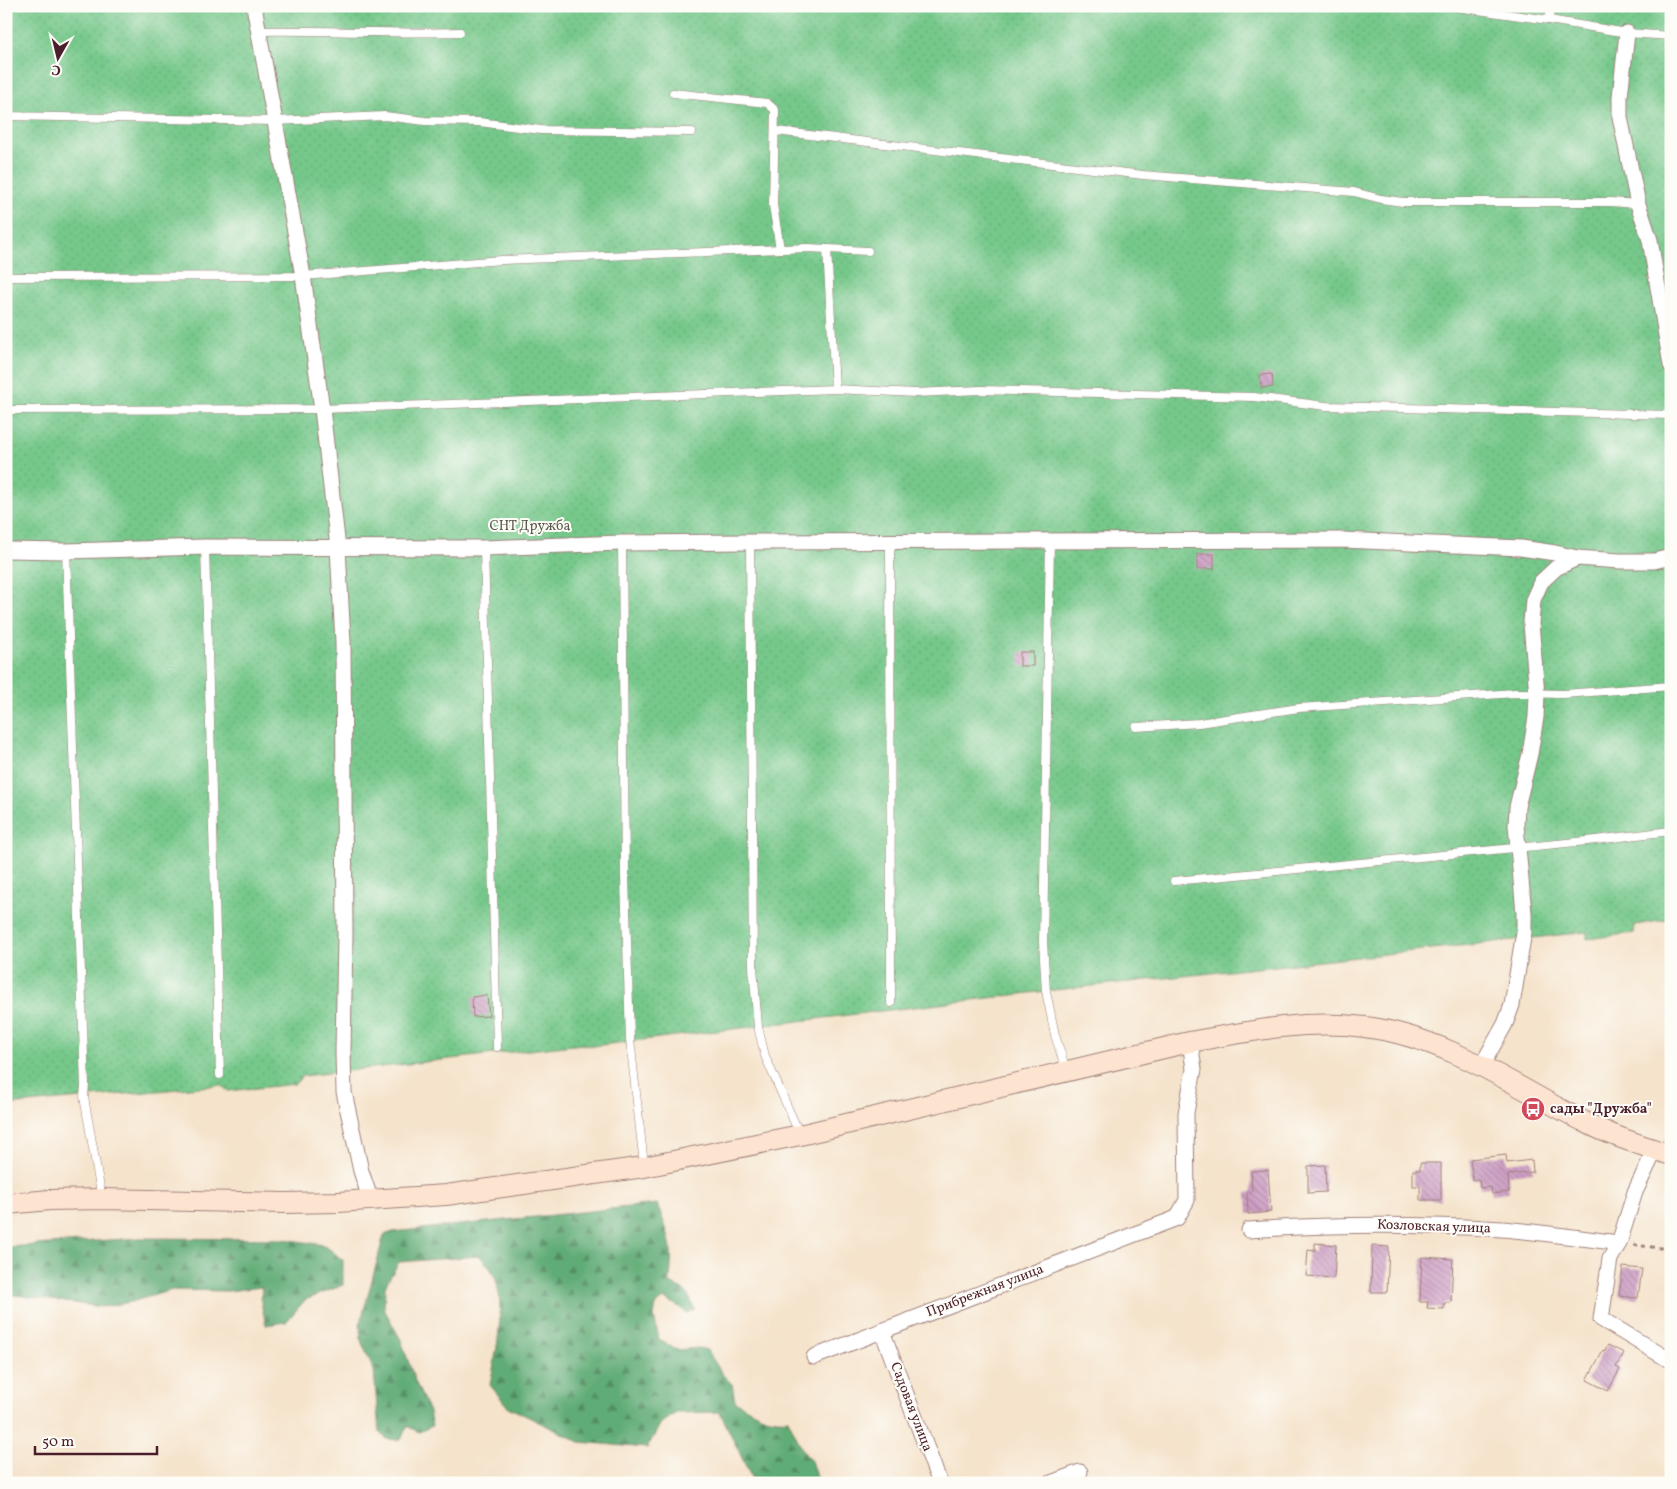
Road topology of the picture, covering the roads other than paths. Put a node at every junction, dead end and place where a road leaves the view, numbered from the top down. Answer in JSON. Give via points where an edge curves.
{"nodes":[{"id":1,"x":254,"y":6,"type":"edge"},
{"id":2,"x":1450,"y":6,"type":"edge"},
{"id":3,"x":1551,"y":6,"type":"edge"},
{"id":4,"x":1549,"y":20,"type":"junction"},
{"id":5,"x":259,"y":31,"type":"junction"},
{"id":6,"x":460,"y":32,"type":"dead end"},
{"id":7,"x":1628,"y":33,"type":"junction"},
{"id":8,"x":1671,"y":36,"type":"edge"},
{"id":9,"x":673,"y":92,"type":"dead end"},
{"id":10,"x":6,"y":116,"type":"edge"},
{"id":11,"x":276,"y":121,"type":"junction"},
{"id":12,"x":776,"y":131,"type":"junction"},
{"id":13,"x":692,"y":132,"type":"dead end"},
{"id":14,"x":1638,"y":204,"type":"junction"},
{"id":15,"x":780,"y":249,"type":"junction"},
{"id":16,"x":827,"y":249,"type":"junction"},
{"id":17,"x":868,"y":251,"type":"dead end"},
{"id":18,"x":302,"y":276,"type":"junction"},
{"id":19,"x":6,"y":277,"type":"edge"},
{"id":20,"x":1671,"y":365,"type":"edge"},
{"id":21,"x":835,"y":389,"type":"junction"},
{"id":22,"x":322,"y":409,"type":"junction"},
{"id":23,"x":6,"y":410,"type":"edge"},
{"id":24,"x":1671,"y":415,"type":"edge"},
{"id":25,"x":890,"y":541,"type":"junction"},
{"id":26,"x":1050,"y":541,"type":"junction"},
{"id":27,"x":750,"y":542,"type":"junction"},
{"id":28,"x":622,"y":543,"type":"junction"},
{"id":29,"x":205,"y":547,"type":"junction"},
{"id":30,"x":338,"y":548,"type":"junction"},
{"id":31,"x":484,"y":548,"type":"junction"},
{"id":32,"x":6,"y":550,"type":"edge"},
{"id":33,"x":66,"y":551,"type":"junction"},
{"id":34,"x":1671,"y":556,"type":"edge"},
{"id":35,"x":1577,"y":558,"type":"junction"},
{"id":36,"x":1671,"y":686,"type":"edge"},
{"id":37,"x":1537,"y":694,"type":"junction"},
{"id":38,"x":1136,"y":727,"type":"dead end"},
{"id":39,"x":1671,"y":831,"type":"edge"},
{"id":40,"x":1518,"y":848,"type":"junction"},
{"id":41,"x":1174,"y":881,"type":"dead end"},
{"id":42,"x":891,"y":1004,"type":"dead end"},
{"id":43,"x":1190,"y":1042,"type":"junction"},
{"id":44,"x":497,"y":1048,"type":"dead end"},
{"id":45,"x":1482,"y":1065,"type":"junction"},
{"id":46,"x":1066,"y":1072,"type":"junction"},
{"id":47,"x":220,"y":1074,"type":"dead end"},
{"id":48,"x":800,"y":1135,"type":"junction"},
{"id":49,"x":1663,"y":1153,"type":"edge"},
{"id":50,"x":644,"y":1167,"type":"junction"},
{"id":51,"x":102,"y":1199,"type":"junction"},
{"id":52,"x":371,"y":1201,"type":"junction"},
{"id":53,"x":6,"y":1204,"type":"edge"},
{"id":54,"x":1248,"y":1230,"type":"dead end"},
{"id":55,"x":1619,"y":1243,"type":"junction"},
{"id":56,"x":882,"y":1331,"type":"junction"},
{"id":57,"x":814,"y":1357,"type":"dead end"},
{"id":58,"x":1671,"y":1361,"type":"edge"},
{"id":59,"x":1080,"y":1472,"type":"dead end"},
{"id":60,"x":940,"y":1483,"type":"edge"},
{"id":61,"x":1051,"y":1483,"type":"edge"}],
"edges":[{"from":1,"to":5,"type":"street"},
{"from":2,"to":4,"type":"lane"},
{"from":3,"to":4,"type":"lane"},
{"from":4,"to":7,"type":"lane"},
{"from":5,"to":6,"type":"lane"},
{"from":5,"to":11,"type":"street"},
{"from":7,"to":8,"type":"lane"},
{"from":7,"to":14,"type":"street","via":[[1620,117]]},
{"from":9,"to":12,"type":"lane","via":[[768,103],[775,110]]},
{"from":10,"to":11,"type":"lane"},
{"from":11,"to":13,"type":"lane","via":[[385,116],[541,130]]},
{"from":11,"to":18,"type":"street"},
{"from":12,"to":14,"type":"lane","via":[[1143,175],[1354,192],[1403,202]]},
{"from":12,"to":15,"type":"lane","via":[[773,204]]},
{"from":14,"to":20,"type":"street","via":[[1650,240]]},
{"from":15,"to":16,"type":"lane"},
{"from":15,"to":18,"type":"lane","via":[[502,260]]},
{"from":16,"to":17,"type":"lane"},
{"from":16,"to":21,"type":"lane"},
{"from":18,"to":19,"type":"lane"},
{"from":18,"to":22,"type":"street"},
{"from":21,"to":22,"type":"lane"},
{"from":21,"to":24,"type":"lane","via":[[1254,397],[1326,406]]},
{"from":22,"to":23,"type":"lane"},
{"from":22,"to":30,"type":"street"},
{"from":25,"to":26,"type":"street"},
{"from":25,"to":27,"type":"street"},
{"from":25,"to":42,"type":"lane"},
{"from":26,"to":35,"type":"street","via":[[1343,540],[1521,548]]},
{"from":26,"to":46,"type":"lane","via":[[1043,942],[1046,991]]},
{"from":27,"to":28,"type":"street"},
{"from":27,"to":48,"type":"lane","via":[[753,968],[757,1017],[765,1056]]},
{"from":28,"to":31,"type":"street"},
{"from":28,"to":50,"type":"lane","via":[[630,1039]]},
{"from":29,"to":30,"type":"street"},
{"from":29,"to":33,"type":"street"},
{"from":29,"to":47,"type":"lane"},
{"from":30,"to":31,"type":"street"},
{"from":30,"to":52,"type":"street","via":[[343,642],[344,1092]]},
{"from":31,"to":44,"type":"lane"},
{"from":32,"to":33,"type":"street"},
{"from":33,"to":51,"type":"lane","via":[[84,1097]]},
{"from":34,"to":35,"type":"street","via":[[1654,561]]},
{"from":35,"to":37,"type":"street","via":[[1556,568],[1541,582],[1533,600],[1531,623]]},
{"from":36,"to":37,"type":"lane"},
{"from":37,"to":38,"type":"lane","via":[[1299,708],[1199,723]]},
{"from":37,"to":40,"type":"street","via":[[1532,745],[1517,807]]},
{"from":39,"to":40,"type":"lane"},
{"from":40,"to":41,"type":"lane"},
{"from":40,"to":45,"type":"street","via":[[1524,932],[1512,1005]]},
{"from":43,"to":45,"type":"main road","via":[[1286,1026],[1342,1025],[1394,1032]]},
{"from":43,"to":46,"type":"main road"},
{"from":43,"to":56,"type":"street","name":"Прибрежная улица","via":[[1194,1069],[1186,1113],[1187,1200],[1177,1218]]},
{"from":45,"to":49,"type":"main road","via":[[1582,1121],[1615,1137]]},
{"from":46,"to":48,"type":"main road"},
{"from":48,"to":50,"type":"main road"},
{"from":49,"to":55,"type":"street","via":[[1635,1192]]},
{"from":50,"to":52,"type":"main road","via":[[446,1195]]},
{"from":51,"to":52,"type":"main road","via":[[285,1203]]},
{"from":51,"to":53,"type":"main road"},
{"from":54,"to":55,"type":"street","name":"Козловская улица","via":[[1299,1226],[1503,1229]]},
{"from":55,"to":58,"type":"street","via":[[1610,1260],[1601,1319]]},
{"from":56,"to":57,"type":"street","name":"Прибрежная улица"},
{"from":56,"to":60,"type":"street","name":"Садовая улица"},
{"from":59,"to":61,"type":"street"}]}
